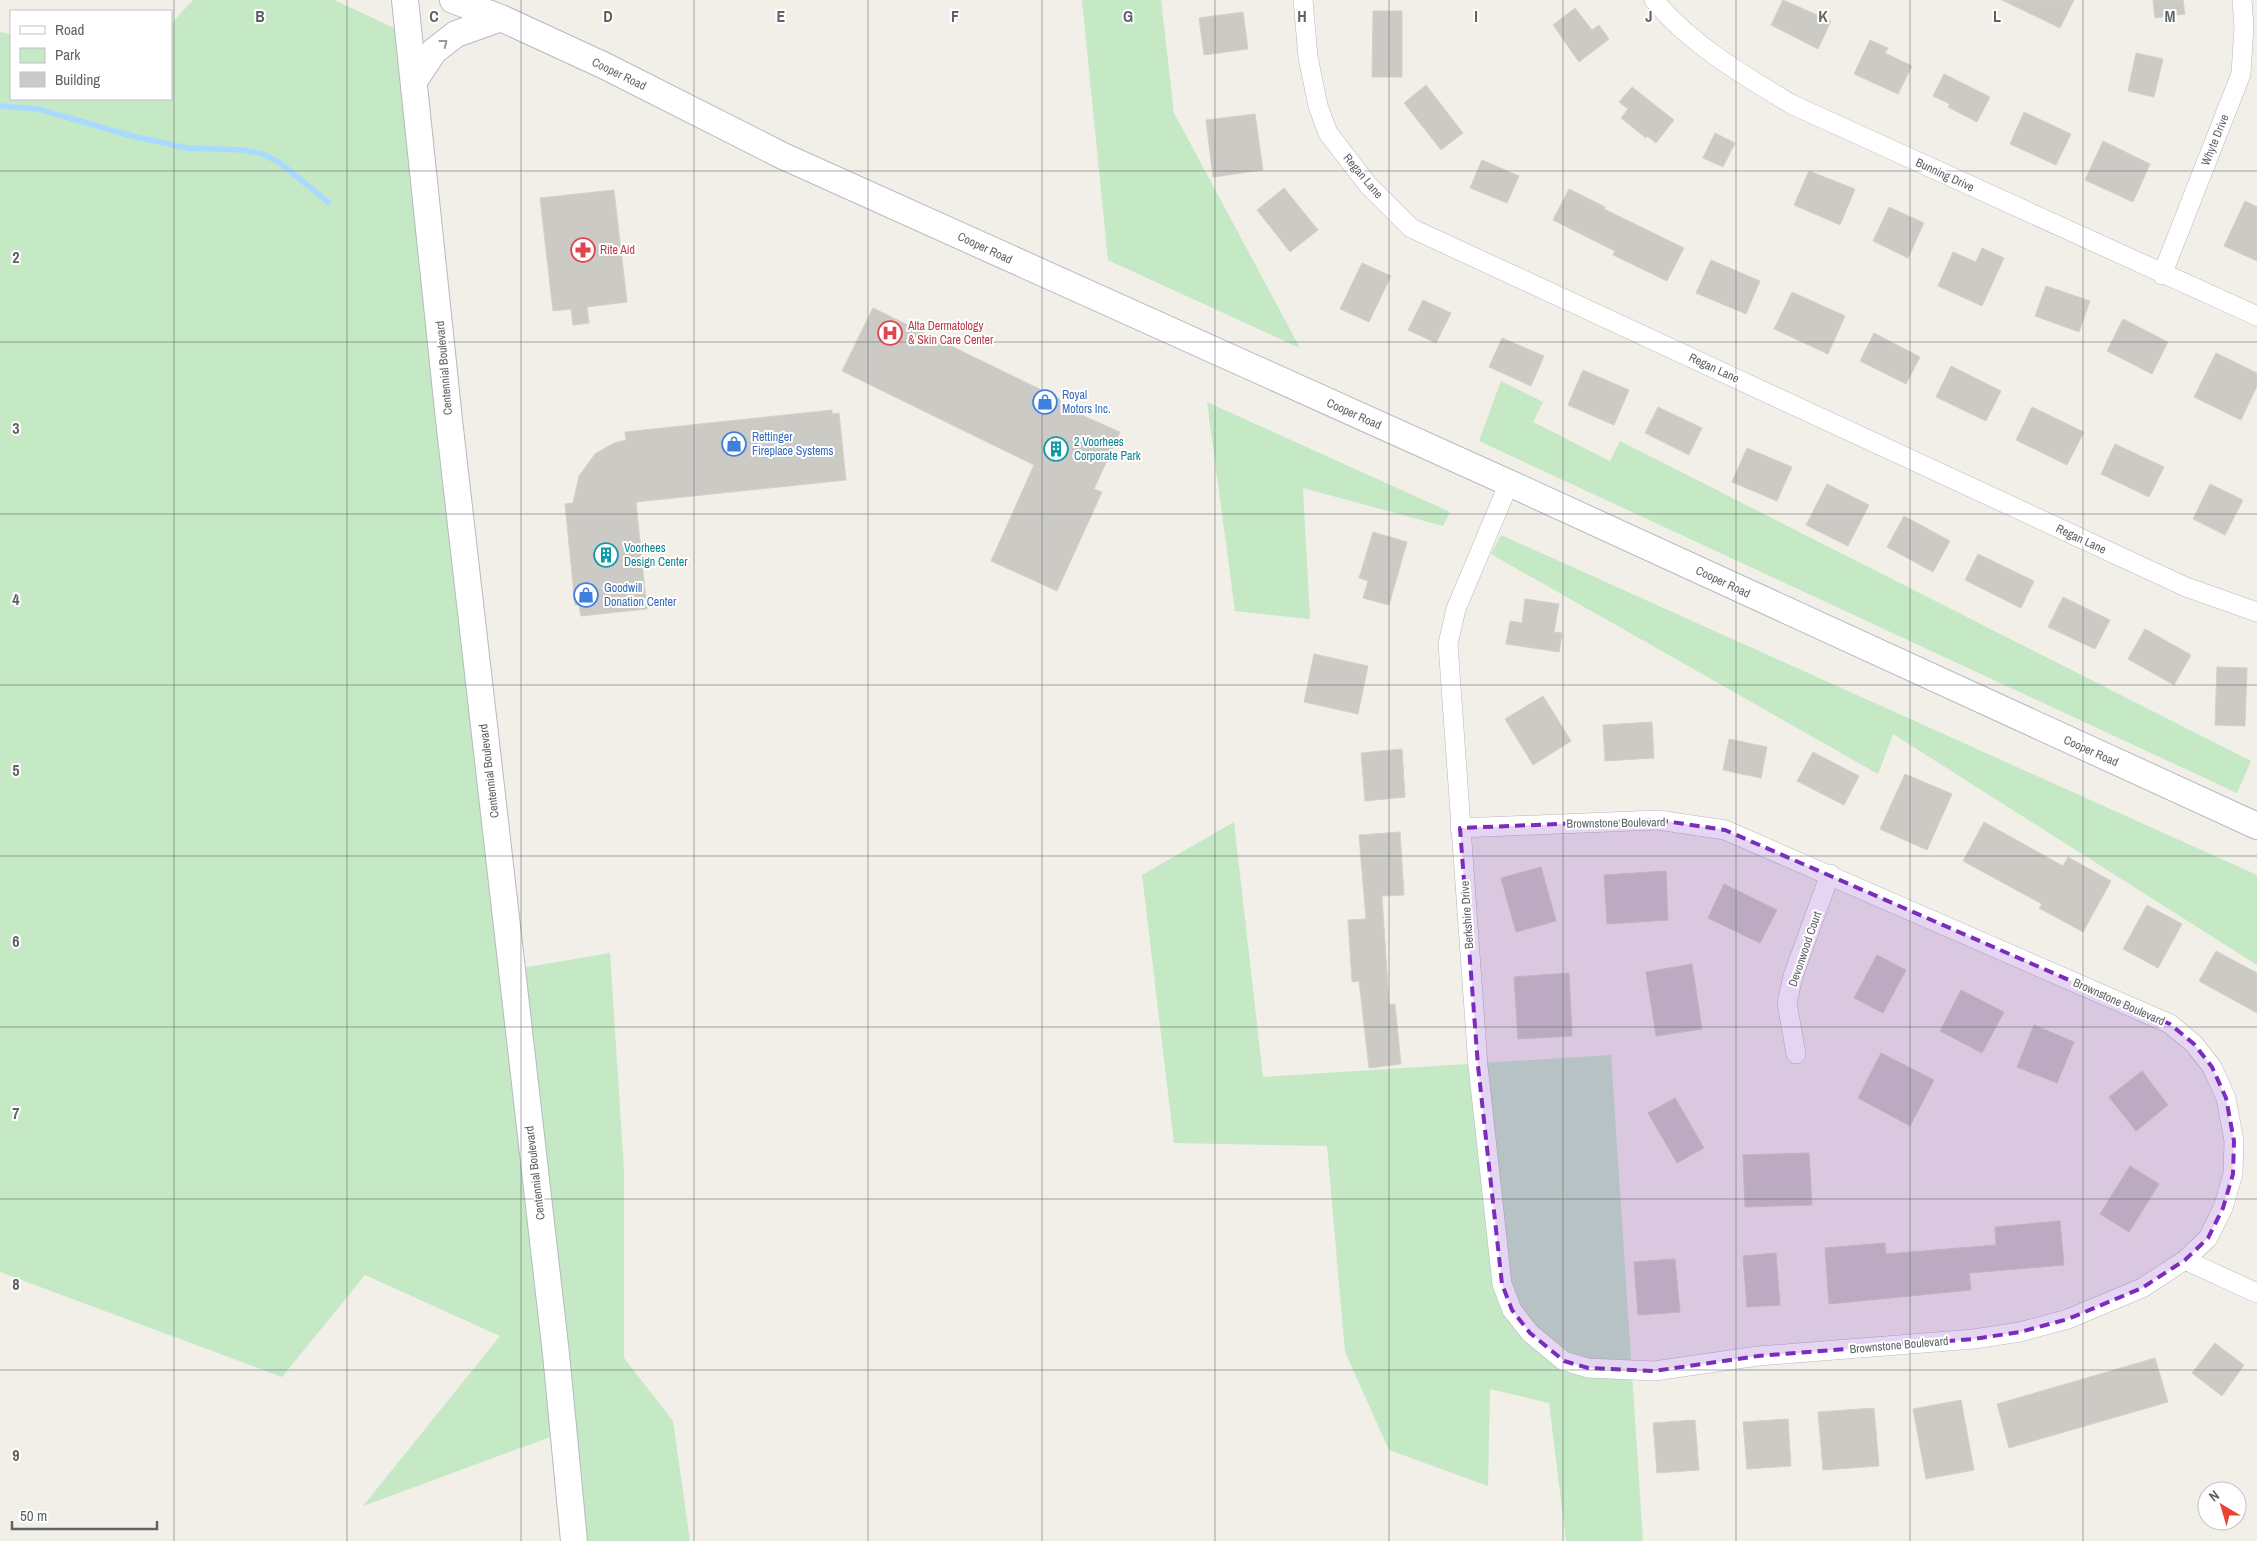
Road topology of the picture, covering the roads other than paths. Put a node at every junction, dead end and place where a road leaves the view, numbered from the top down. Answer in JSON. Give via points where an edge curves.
{"nodes":[{"id":1,"x":405,"y":0,"type":"edge"},
{"id":2,"x":453,"y":0,"type":"edge"},
{"id":3,"x":1303,"y":0,"type":"edge"},
{"id":4,"x":1654,"y":0,"type":"edge"},
{"id":5,"x":2242,"y":0,"type":"edge"},
{"id":6,"x":501,"y":18,"type":"junction"},
{"id":7,"x":414,"y":81,"type":"junction"},
{"id":8,"x":2162,"y":275,"type":"junction"},
{"id":9,"x":2257,"y":316,"type":"edge"},
{"id":10,"x":1509,"y":483,"type":"junction"},
{"id":11,"x":2257,"y":612,"type":"edge"},
{"id":12,"x":2257,"y":826,"type":"edge"},
{"id":13,"x":1460,"y":828,"type":"junction"},
{"id":14,"x":1830,"y":874,"type":"junction"},
{"id":15,"x":1796,"y":1054,"type":"dead end"},
{"id":16,"x":2185,"y":1260,"type":"junction"},
{"id":17,"x":2257,"y":1293,"type":"edge"},
{"id":18,"x":1543,"y":1344,"type":"joint"},
{"id":19,"x":574,"y":1541,"type":"edge"}],
"edges":[{"from":1,"to":7,"type":"street","name":"Centennial Boulevard"},
{"from":2,"to":6,"type":"street","name":"Cooper Road"},
{"from":3,"to":11,"type":"street","name":"Regan Lane","via":[[1308,57],[1318,106],[1328,133],[1368,185],[1411,228],[2186,587]]},
{"from":4,"to":8,"type":"street","name":"Bunning Drive","via":[[1681,27],[1735,70],[1791,104]]},
{"from":5,"to":8,"type":"street","name":"Whyte Drive","via":[[2242,74]]},
{"from":7,"to":6,"type":"street","one_way":true,"via":[[434,51],[456,34]]},
{"from":6,"to":10,"type":"street","name":"Cooper Road","via":[[605,66],[783,156]]},
{"from":7,"to":19,"type":"street","name":"Centennial Boulevard","via":[[448,420],[556,1354]]},
{"from":8,"to":9,"type":"street","name":"Bunning Drive"},
{"from":10,"to":12,"type":"street","name":"Cooper Road"},
{"from":10,"to":13,"type":"street","name":"Berkshire Drive","via":[[1456,608],[1448,644]]},
{"from":13,"to":14,"type":"street","name":"Brownstone Boulevard","via":[[1658,820],[1725,830]]},
{"from":13,"to":18,"type":"street","name":"Berkshire Drive","via":[[1478,1066],[1502,1284],[1512,1310]]},
{"from":14,"to":15,"type":"street","name":"Devonwood Court","via":[[1793,976],[1787,1003]]},
{"from":14,"to":16,"type":"street","name":"Brownstone Boulevard","via":[[2170,1024],[2194,1044],[2212,1067],[2226,1098],[2234,1141],[2233,1174],[2223,1208],[2208,1238]]},
{"from":16,"to":17,"type":"street"},
{"from":16,"to":18,"type":"street","name":"Brownstone Boulevard","via":[[2142,1288],[2068,1319],[2020,1332],[1974,1339],[1758,1356],[1654,1371],[1588,1368],[1564,1361]]}]}
